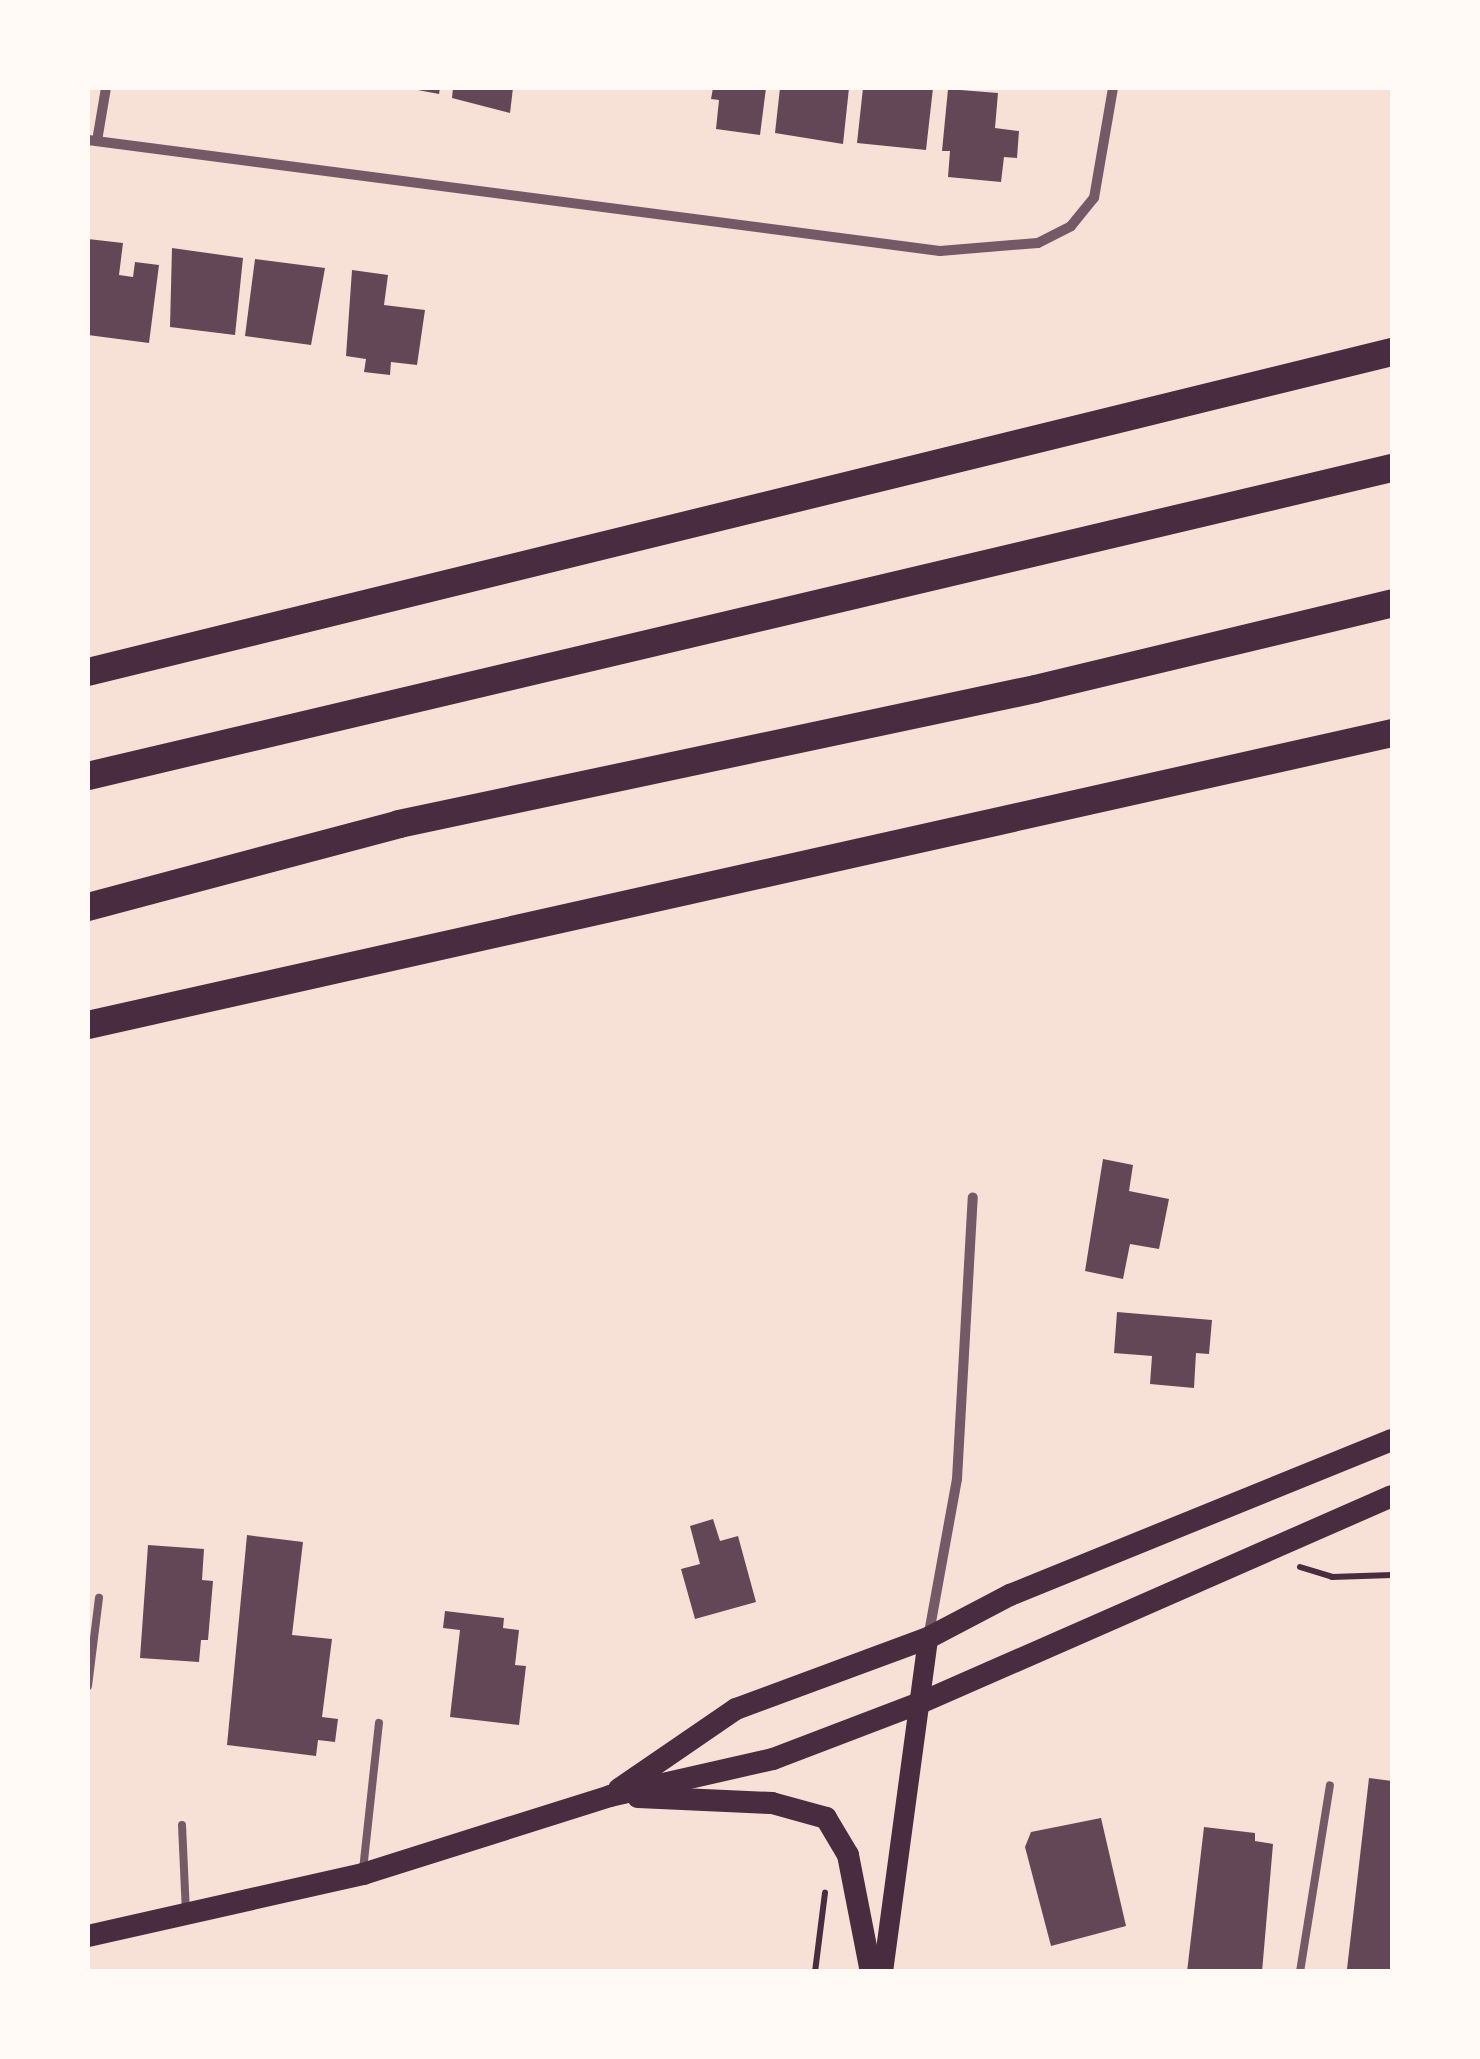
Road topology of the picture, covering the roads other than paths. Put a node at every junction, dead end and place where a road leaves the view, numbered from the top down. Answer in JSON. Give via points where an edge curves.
{"nodes":[{"id":1,"x":106,"y":88,"type":"edge"},
{"id":2,"x":1113,"y":88,"type":"edge"},
{"id":3,"x":92,"y":140,"type":"edge"},
{"id":4,"x":1392,"y":352,"type":"edge"},
{"id":5,"x":1392,"y":468,"type":"edge"},
{"id":6,"x":1392,"y":602,"type":"edge"},
{"id":7,"x":88,"y":672,"type":"edge"},
{"id":8,"x":1392,"y":732,"type":"edge"},
{"id":9,"x":88,"y":776,"type":"edge"},
{"id":10,"x":88,"y":907,"type":"edge"},
{"id":11,"x":88,"y":1025,"type":"edge"},
{"id":12,"x":972,"y":1197,"type":"dead end"},
{"id":13,"x":1392,"y":1440,"type":"edge"},
{"id":14,"x":1392,"y":1496,"type":"edge"},
{"id":15,"x":98,"y":1598,"type":"dead end"},
{"id":16,"x":928,"y":1638,"type":"junction"},
{"id":17,"x":88,"y":1686,"type":"edge"},
{"id":18,"x":920,"y":1704,"type":"junction"},
{"id":19,"x":379,"y":1724,"type":"dead end"},
{"id":20,"x":1330,"y":1786,"type":"dead end"},
{"id":21,"x":610,"y":1796,"type":"junction"},
{"id":22,"x":182,"y":1826,"type":"dead end"},
{"id":23,"x":363,"y":1874,"type":"junction"},
{"id":24,"x":186,"y":1916,"type":"junction"},
{"id":25,"x":88,"y":1936,"type":"edge"},
{"id":26,"x":871,"y":1972,"type":"edge"},
{"id":27,"x":883,"y":1972,"type":"edge"},
{"id":28,"x":1300,"y":1972,"type":"edge"}],
"edges":[{"from":1,"to":3,"type":"street"},
{"from":2,"to":3,"type":"street","via":[[1094,198],[1071,226],[1038,243],[940,251]]},
{"from":4,"to":7,"type":"highway"},
{"from":5,"to":9,"type":"highway"},
{"from":6,"to":10,"type":"highway","via":[[1016,693],[398,824]]},
{"from":8,"to":11,"type":"highway"},
{"from":12,"to":16,"type":"street","via":[[958,1479]]},
{"from":13,"to":16,"type":"main road","via":[[1010,1595]]},
{"from":14,"to":18,"type":"main road"},
{"from":15,"to":17,"type":"lane"},
{"from":16,"to":18,"type":"main road"},
{"from":16,"to":21,"type":"main road","via":[[736,1708]]},
{"from":18,"to":21,"type":"main road","via":[[773,1759]]},
{"from":18,"to":27,"type":"main road"},
{"from":19,"to":23,"type":"lane"},
{"from":20,"to":28,"type":"lane"},
{"from":21,"to":23,"type":"main road"},
{"from":21,"to":26,"type":"main road","via":[[772,1803],[826,1818],[848,1855]]},
{"from":22,"to":24,"type":"lane"},
{"from":23,"to":24,"type":"main road"},
{"from":24,"to":25,"type":"main road"}]}
